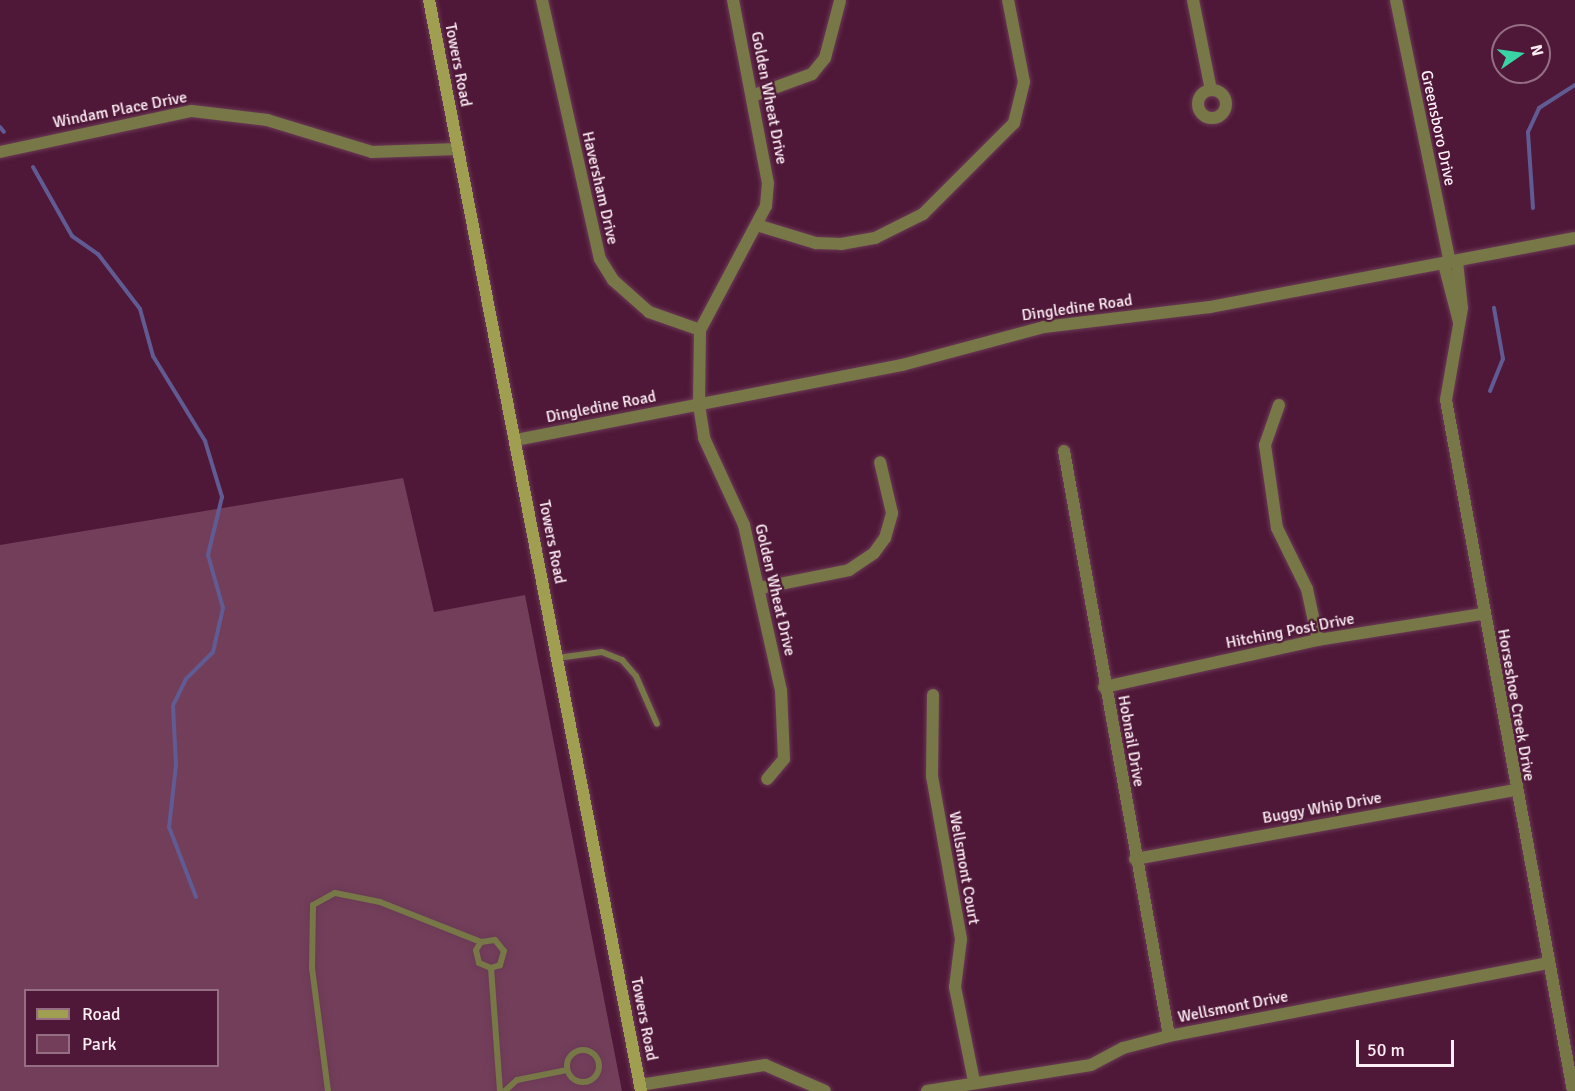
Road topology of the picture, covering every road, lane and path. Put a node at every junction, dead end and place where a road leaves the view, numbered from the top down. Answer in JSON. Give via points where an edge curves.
{"nodes":[{"id":1,"x":429,"y":0,"type":"edge"},
{"id":2,"x":542,"y":0,"type":"edge"},
{"id":3,"x":733,"y":0,"type":"edge"},
{"id":4,"x":1008,"y":0,"type":"edge"},
{"id":5,"x":1193,"y":0,"type":"edge"},
{"id":6,"x":1396,"y":0,"type":"edge"},
{"id":7,"x":840,"y":1,"type":"edge"},
{"id":8,"x":1210,"y":90,"type":"dead end"},
{"id":9,"x":752,"y":96,"type":"junction"},
{"id":10,"x":458,"y":149,"type":"junction"},
{"id":11,"x":0,"y":152,"type":"edge"},
{"id":12,"x":760,"y":226,"type":"junction"},
{"id":13,"x":1575,"y":238,"type":"edge"},
{"id":14,"x":1450,"y":263,"type":"junction"},
{"id":15,"x":700,"y":330,"type":"junction"},
{"id":16,"x":699,"y":405,"type":"junction"},
{"id":17,"x":1279,"y":405,"type":"dead end"},
{"id":18,"x":516,"y":440,"type":"junction"},
{"id":19,"x":1064,"y":451,"type":"dead end"},
{"id":20,"x":880,"y":462,"type":"dead end"},
{"id":21,"x":760,"y":588,"type":"junction"},
{"id":22,"x":1483,"y":614,"type":"junction"},
{"id":23,"x":1318,"y":640,"type":"junction"},
{"id":24,"x":557,"y":658,"type":"junction"},
{"id":25,"x":1104,"y":687,"type":"junction"},
{"id":26,"x":933,"y":695,"type":"dead end"},
{"id":27,"x":657,"y":724,"type":"dead end"},
{"id":28,"x":767,"y":779,"type":"dead end"},
{"id":29,"x":1514,"y":790,"type":"junction"},
{"id":30,"x":1135,"y":859,"type":"junction"},
{"id":31,"x":481,"y":942,"type":"junction"},
{"id":32,"x":1548,"y":963,"type":"junction"},
{"id":33,"x":491,"y":968,"type":"junction"},
{"id":34,"x":1169,"y":1036,"type":"junction"},
{"id":35,"x":567,"y":1070,"type":"junction"},
{"id":36,"x":974,"y":1081,"type":"junction"},
{"id":37,"x":640,"y":1088,"type":"edge"},
{"id":38,"x":328,"y":1091,"type":"edge"},
{"id":39,"x":500,"y":1091,"type":"edge"},
{"id":40,"x":505,"y":1091,"type":"edge"},
{"id":41,"x":825,"y":1091,"type":"edge"},
{"id":42,"x":927,"y":1091,"type":"edge"},
{"id":43,"x":1573,"y":1091,"type":"edge"}],
"edges":[{"from":1,"to":10,"type":"main road","name":"Towers Road"},
{"from":2,"to":15,"type":"street","name":"Haversham Drive","via":[[600,259],[613,280],[649,312]]},
{"from":3,"to":9,"type":"street","name":"Golden Wheat Drive"},
{"from":4,"to":12,"type":"street","via":[[1024,82],[1014,123],[923,214],[875,238],[841,244],[816,243]]},
{"from":5,"to":8,"type":"street"},
{"from":6,"to":14,"type":"street","name":"Greensboro Drive"},
{"from":7,"to":9,"type":"street","via":[[825,58],[812,74]]},
{"from":9,"to":12,"type":"street","name":"Golden Wheat Drive","via":[[768,183]]},
{"from":10,"to":11,"type":"street","name":"Windam Place Drive","via":[[372,152],[267,120],[192,111]]},
{"from":10,"to":18,"type":"main road","name":"Towers Road"},
{"from":12,"to":15,"type":"street","name":"Golden Wheat Drive"},
{"from":13,"to":14,"type":"street","name":"Dingledine Road"},
{"from":14,"to":16,"type":"street","name":"Dingledine Road","via":[[1210,307],[1044,327],[902,365]]},
{"from":14,"to":22,"type":"street","name":"Horseshoe Creek Drive","via":[[1459,323],[1446,400]]},
{"from":15,"to":16,"type":"street","name":"Golden Wheat Drive"},
{"from":16,"to":18,"type":"street","name":"Dingledine Road"},
{"from":16,"to":21,"type":"street","name":"Golden Wheat Drive","via":[[704,438],[744,525]]},
{"from":17,"to":23,"type":"street","via":[[1265,445],[1277,528],[1307,589]]},
{"from":18,"to":24,"type":"main road","name":"Towers Road"},
{"from":19,"to":25,"type":"street","name":"Hobnail Drive"},
{"from":20,"to":21,"type":"street","via":[[892,513],[885,538],[874,553],[849,570]]},
{"from":21,"to":28,"type":"street","name":"Golden Wheat Drive","via":[[781,690],[784,759]]},
{"from":22,"to":23,"type":"street","name":"Hitching Post Drive"},
{"from":22,"to":29,"type":"street","name":"Horseshoe Creek Drive"},
{"from":23,"to":25,"type":"street","name":"Hitching Post Drive"},
{"from":24,"to":27,"type":"lane","via":[[602,652],[622,660],[636,676]]},
{"from":24,"to":37,"type":"main road","name":"Towers Road"},
{"from":25,"to":30,"type":"street","name":"Hobnail Drive"},
{"from":26,"to":36,"type":"street","name":"Wellsmont Court","via":[[932,776],[961,939],[955,987]]},
{"from":29,"to":30,"type":"street","name":"Buggy Whip Drive"},
{"from":29,"to":32,"type":"street","name":"Horseshoe Creek Drive"},
{"from":30,"to":34,"type":"street","name":"Hobnail Drive"},
{"from":31,"to":33,"type":"lane","via":[[477,959]]},
{"from":31,"to":33,"type":"lane","via":[[491,939],[503,946],[503,961]]},
{"from":31,"to":38,"type":"lane","via":[[354,894],[335,893],[313,905],[312,968]]},
{"from":32,"to":34,"type":"street","name":"Wellsmont Drive"},
{"from":32,"to":43,"type":"street","name":"Horseshoe Creek Drive"},
{"from":33,"to":39,"type":"lane"},
{"from":34,"to":36,"type":"street","name":"Wellsmont Drive","via":[[1123,1048],[1091,1065]]},
{"from":35,"to":35,"type":"lane","via":[[578,1082],[589,1081],[599,1063],[590,1051],[580,1050],[568,1059]]},
{"from":35,"to":40,"type":"lane","via":[[517,1080]]},
{"from":36,"to":42,"type":"street","name":"Wellsmont Drive"},
{"from":37,"to":41,"type":"street","via":[[765,1065]]}]}
